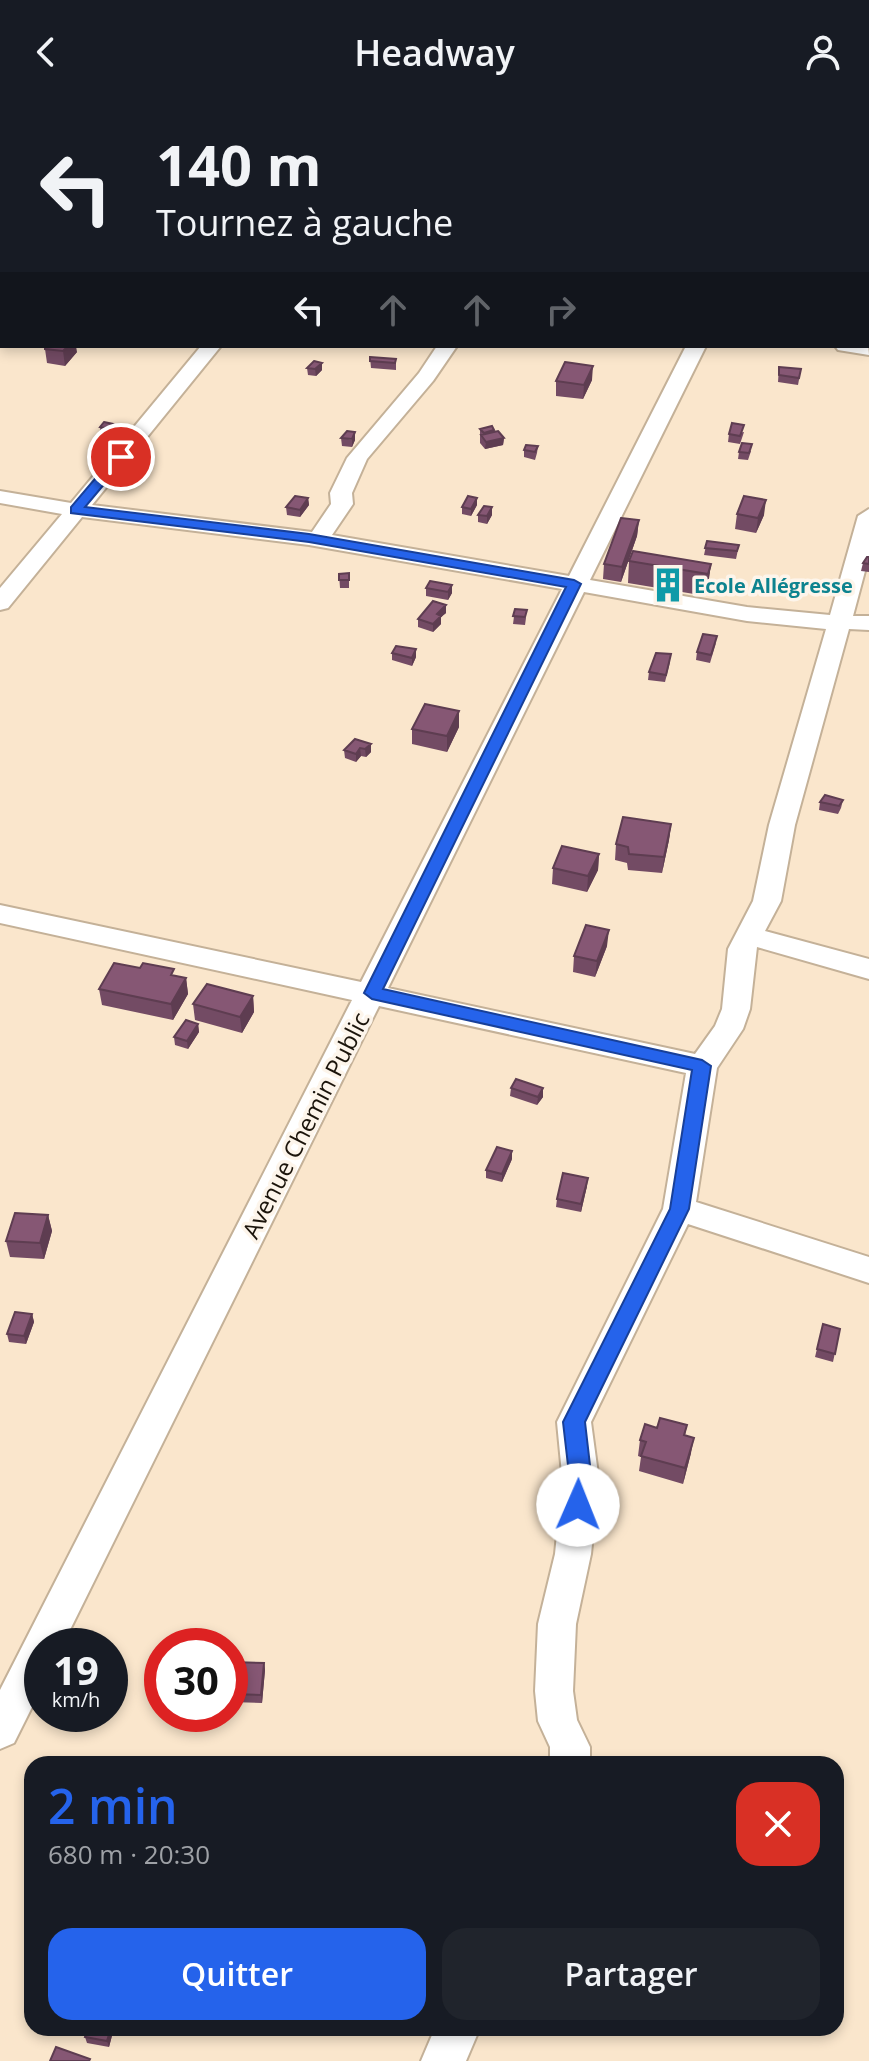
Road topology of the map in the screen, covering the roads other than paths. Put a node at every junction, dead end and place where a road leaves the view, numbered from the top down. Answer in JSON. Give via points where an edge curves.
{"nodes":[{"id":1,"x":209,"y":348,"type":"edge"},
{"id":2,"x":446,"y":348,"type":"edge"},
{"id":3,"x":695,"y":348,"type":"edge"},
{"id":4,"x":0,"y":497,"type":"edge"},
{"id":5,"x":76,"y":510,"type":"junction"},
{"id":6,"x":869,"y":516,"type":"edge"},
{"id":7,"x":318,"y":540,"type":"junction"},
{"id":8,"x":574,"y":584,"type":"junction"},
{"id":9,"x":0,"y":603,"type":"edge"},
{"id":10,"x":838,"y":623,"type":"junction"},
{"id":11,"x":869,"y":623,"type":"edge"},
{"id":12,"x":0,"y":914,"type":"edge"},
{"id":13,"x":749,"y":936,"type":"junction"},
{"id":14,"x":869,"y":969,"type":"edge"},
{"id":15,"x":372,"y":993,"type":"junction"},
{"id":16,"x":702,"y":1066,"type":"junction"},
{"id":17,"x":679,"y":1209,"type":"junction"},
{"id":18,"x":869,"y":1270,"type":"edge"},
{"id":19,"x":51,"y":1628,"type":"edge"},
{"id":20,"x":24,"y":1682,"type":"edge"},
{"id":21,"x":0,"y":1730,"type":"edge"},
{"id":22,"x":570,"y":1756,"type":"edge"},
{"id":23,"x":454,"y":2036,"type":"edge"},
{"id":24,"x":443,"y":2061,"type":"edge"}],
"edges":[{"from":1,"to":5,"type":"street"},
{"from":2,"to":7,"type":"street","via":[[357,458],[341,493],[342,504]]},
{"from":3,"to":8,"type":"street","name":"Avenue Chemin Public"},
{"from":4,"to":5,"type":"street"},
{"from":5,"to":7,"type":"street"},
{"from":5,"to":9,"type":"street"},
{"from":6,"to":10,"type":"street"},
{"from":7,"to":8,"type":"street"},
{"from":8,"to":10,"type":"street","via":[[747,614]]},
{"from":8,"to":15,"type":"street","name":"Avenue Chemin Public"},
{"from":10,"to":11,"type":"street"},
{"from":10,"to":13,"type":"street","via":[[782,825],[767,901]]},
{"from":12,"to":15,"type":"street"},
{"from":13,"to":14,"type":"street"},
{"from":13,"to":16,"type":"street","via":[[739,963],[736,1009]]},
{"from":15,"to":16,"type":"street"},
{"from":15,"to":19,"type":"street","name":"Avenue Chemin Public"},
{"from":16,"to":17,"type":"street"},
{"from":17,"to":18,"type":"street"},
{"from":17,"to":22,"type":"street","via":[[574,1422],[578,1505],[557,1624],[554,1691]]},
{"from":20,"to":21,"type":"street","name":"Avenue Chemin Public"},
{"from":23,"to":24,"type":"street"}]}
